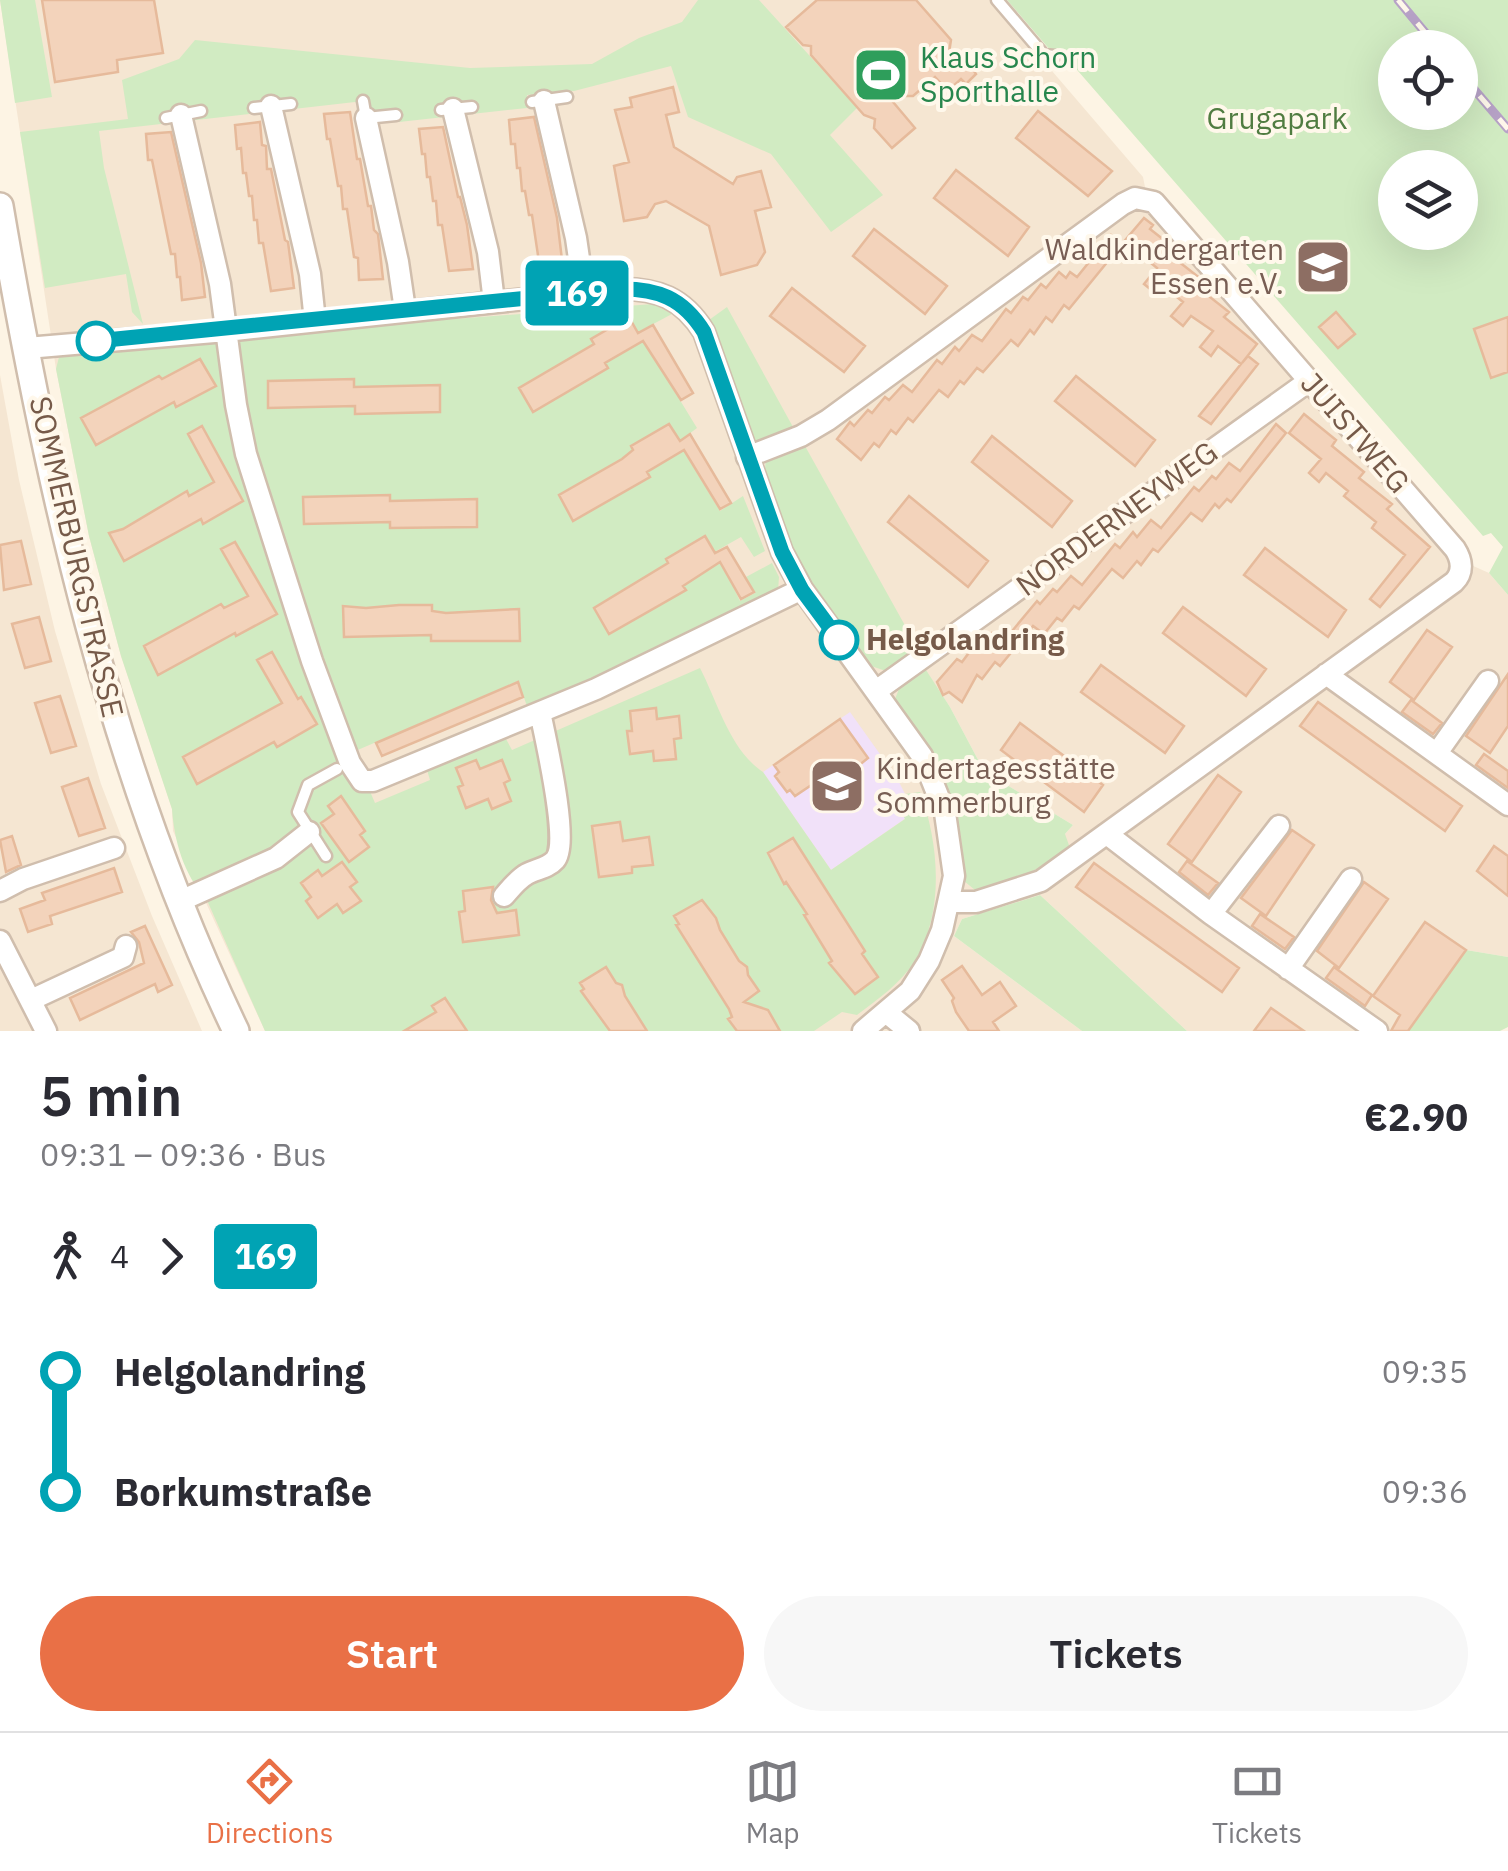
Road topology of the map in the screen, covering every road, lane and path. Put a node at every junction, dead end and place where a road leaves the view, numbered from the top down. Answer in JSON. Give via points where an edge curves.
{"nodes":[{"id":1,"x":997,"y":0,"type":"edge"},
{"id":2,"x":1055,"y":56,"type":"dead end"},
{"id":3,"x":566,"y":98,"type":"dead end"},
{"id":4,"x":538,"y":102,"type":"joint"},
{"id":5,"x":272,"y":106,"type":"dead end"},
{"id":6,"x":365,"y":109,"type":"joint"},
{"id":7,"x":455,"y":109,"type":"dead end"},
{"id":8,"x":183,"y":115,"type":"dead end"},
{"id":9,"x":396,"y":115,"type":"dead end"},
{"id":10,"x":0,"y":206,"type":"edge"},
{"id":11,"x":4,"y":248,"type":"edge"},
{"id":12,"x":584,"y":293,"type":"junction"},
{"id":13,"x":494,"y":302,"type":"junction"},
{"id":14,"x":405,"y":310,"type":"junction"},
{"id":15,"x":316,"y":321,"type":"junction"},
{"id":16,"x":226,"y":331,"type":"junction"},
{"id":17,"x":27,"y":348,"type":"junction"},
{"id":18,"x":1309,"y":381,"type":"junction"},
{"id":19,"x":747,"y":456,"type":"junction"},
{"id":20,"x":802,"y":590,"type":"junction"},
{"id":21,"x":1326,"y":674,"type":"junction"},
{"id":22,"x":1488,"y":680,"type":"dead end"},
{"id":23,"x":876,"y":691,"type":"junction"},
{"id":24,"x":540,"y":712,"type":"junction"},
{"id":25,"x":1437,"y":753,"type":"junction"},
{"id":26,"x":337,"y":769,"type":"dead end"},
{"id":27,"x":1508,"y":806,"type":"edge"},
{"id":28,"x":1279,"y":826,"type":"dead end"},
{"id":29,"x":309,"y":832,"type":"junction"},
{"id":30,"x":1107,"y":834,"type":"junction"},
{"id":31,"x":114,"y":848,"type":"dead end"},
{"id":32,"x":326,"y":856,"type":"dead end"},
{"id":33,"x":1352,"y":879,"type":"dead end"},
{"id":34,"x":0,"y":891,"type":"edge"},
{"id":35,"x":504,"y":896,"type":"dead end"},
{"id":36,"x":178,"y":902,"type":"junction"},
{"id":37,"x":950,"y":902,"type":"junction"},
{"id":38,"x":1212,"y":914,"type":"junction"},
{"id":39,"x":0,"y":941,"type":"edge"},
{"id":40,"x":126,"y":946,"type":"dead end"},
{"id":41,"x":1288,"y":969,"type":"junction"},
{"id":42,"x":32,"y":998,"type":"junction"},
{"id":43,"x":887,"y":1013,"type":"junction"},
{"id":44,"x":46,"y":1031,"type":"edge"},
{"id":45,"x":236,"y":1031,"type":"edge"},
{"id":46,"x":863,"y":1031,"type":"edge"},
{"id":47,"x":910,"y":1031,"type":"edge"},
{"id":48,"x":1377,"y":1031,"type":"edge"}],
"edges":[{"from":1,"to":2,"type":"lane","via":[[1044,55]]},
{"from":3,"to":4,"type":"lane"},
{"from":4,"to":12,"type":"street","via":[[576,238]]},
{"from":5,"to":15,"type":"street"},
{"from":6,"to":9,"type":"lane"},
{"from":6,"to":14,"type":"street"},
{"from":7,"to":13,"type":"street"},
{"from":8,"to":16,"type":"street"},
{"from":10,"to":11,"type":"street","name":"SOMMERBURGSTRASSE"},
{"from":11,"to":17,"type":"street","name":"SOMMERBURGSTRASSE"},
{"from":12,"to":13,"type":"street"},
{"from":12,"to":19,"type":"street","via":[[640,288],[674,298],[688,310],[704,332]]},
{"from":13,"to":14,"type":"street"},
{"from":14,"to":15,"type":"street"},
{"from":15,"to":16,"type":"street"},
{"from":16,"to":17,"type":"street"},
{"from":16,"to":24,"type":"street","via":[[246,454],[356,775],[373,780]]},
{"from":17,"to":36,"type":"street","name":"SOMMERBURGSTRASSE","via":[[83,610]]},
{"from":18,"to":19,"type":"street","name":"JUISTWEG","via":[[1154,202],[1135,198],[828,420]]},
{"from":18,"to":21,"type":"street","name":"JUISTWEG","via":[[1461,559],[1454,582]]},
{"from":18,"to":23,"type":"street","name":"NORDERNEYWEG"},
{"from":19,"to":20,"type":"street"},
{"from":20,"to":23,"type":"street"},
{"from":20,"to":24,"type":"street"},
{"from":21,"to":25,"type":"street"},
{"from":21,"to":30,"type":"street","name":"JUISTWEG"},
{"from":22,"to":25,"type":"street"},
{"from":23,"to":37,"type":"street","via":[[932,776],[952,848]]},
{"from":24,"to":35,"type":"street","via":[[559,856]]},
{"from":25,"to":27,"type":"street"},
{"from":26,"to":29,"type":"lane","via":[[308,785],[298,812]]},
{"from":28,"to":38,"type":"street"},
{"from":29,"to":32,"type":"lane"},
{"from":29,"to":36,"type":"street","via":[[276,858]]},
{"from":30,"to":37,"type":"street","name":"JUISTWEG","via":[[1026,888]]},
{"from":30,"to":38,"type":"street"},
{"from":31,"to":34,"type":"street"},
{"from":33,"to":41,"type":"street"},
{"from":36,"to":45,"type":"street","name":"SOMMERBURGSTRASSE"},
{"from":37,"to":43,"type":"street","via":[[929,961]]},
{"from":38,"to":41,"type":"street"},
{"from":39,"to":42,"type":"street"},
{"from":40,"to":42,"type":"street","via":[[123,957]]},
{"from":41,"to":48,"type":"street"},
{"from":42,"to":44,"type":"street"},
{"from":43,"to":46,"type":"street"},
{"from":43,"to":47,"type":"street"}]}
